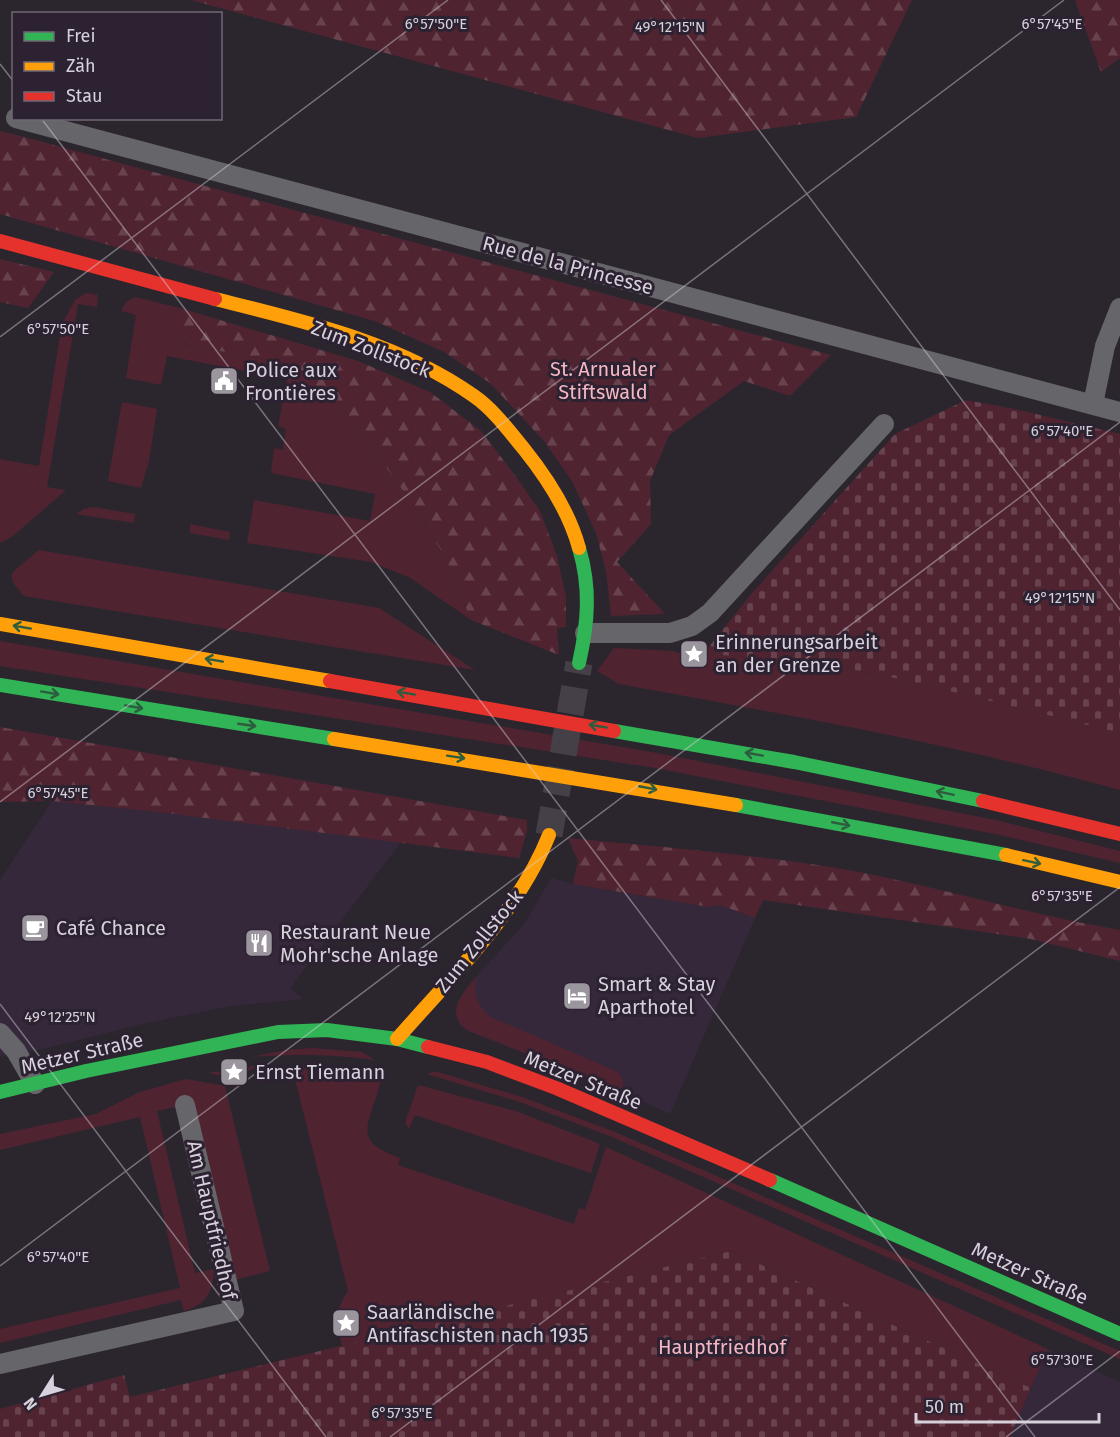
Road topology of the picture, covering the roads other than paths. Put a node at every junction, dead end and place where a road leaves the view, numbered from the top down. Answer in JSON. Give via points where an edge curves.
{"nodes":[{"id":1,"x":23,"y":120,"type":"edge"},
{"id":2,"x":0,"y":242,"type":"edge"},
{"id":3,"x":1120,"y":308,"type":"edge"},
{"id":4,"x":1093,"y":404,"type":"junction"},
{"id":5,"x":1120,"y":412,"type":"edge"},
{"id":6,"x":884,"y":424,"type":"dead end"},
{"id":7,"x":0,"y":624,"type":"edge"},
{"id":8,"x":585,"y":633,"type":"junction"},
{"id":9,"x":579,"y":663,"type":"tunnel mouth"},
{"id":10,"x":0,"y":684,"type":"edge"},
{"id":11,"x":1120,"y":834,"type":"edge"},
{"id":12,"x":549,"y":835,"type":"tunnel mouth"},
{"id":13,"x":1120,"y":882,"type":"edge"},
{"id":14,"x":0,"y":1033,"type":"edge"},
{"id":15,"x":398,"y":1039,"type":"junction"},
{"id":16,"x":35,"y":1084,"type":"junction"},
{"id":17,"x":0,"y":1092,"type":"edge"},
{"id":18,"x":185,"y":1104,"type":"dead end"},
{"id":19,"x":1120,"y":1334,"type":"edge"},
{"id":20,"x":0,"y":1364,"type":"edge"}],
"edges":[{"from":1,"to":4,"type":"street","name":"Rue de la Princesse"},
{"from":2,"to":8,"type":"main road","name":"Zum Zollstock","via":[[367,342],[430,369],[475,397],[528,453],[567,513],[579,542],[585,576]]},
{"from":3,"to":4,"type":"street","via":[[1105,346]]},
{"from":4,"to":5,"type":"street","name":"Rue de la Princesse"},
{"from":6,"to":8,"type":"street","via":[[710,613],[692,626],[670,633]]},
{"from":11,"to":7,"type":"main road","one_way":true,"via":[[1003,805],[783,760]]},
{"from":8,"to":9,"type":"main road","name":"Zum Zollstock"},
{"from":10,"to":13,"type":"main road","one_way":true,"via":[[637,786],[978,850]]},
{"from":12,"to":15,"type":"main road","name":"Zum Zollstock","via":[[538,863],[502,918]]},
{"from":14,"to":16,"type":"street","via":[[16,1051]]},
{"from":15,"to":16,"type":"main road","name":"Metzer Straße","via":[[327,1030],[279,1032]]},
{"from":15,"to":19,"type":"main road","name":"Metzer Straße","via":[[487,1062],[556,1088]]},
{"from":16,"to":17,"type":"main road","name":"Metzer Straße"},
{"from":18,"to":20,"type":"street","name":"Am Hauptfriedhof","via":[[234,1311]]}]}
